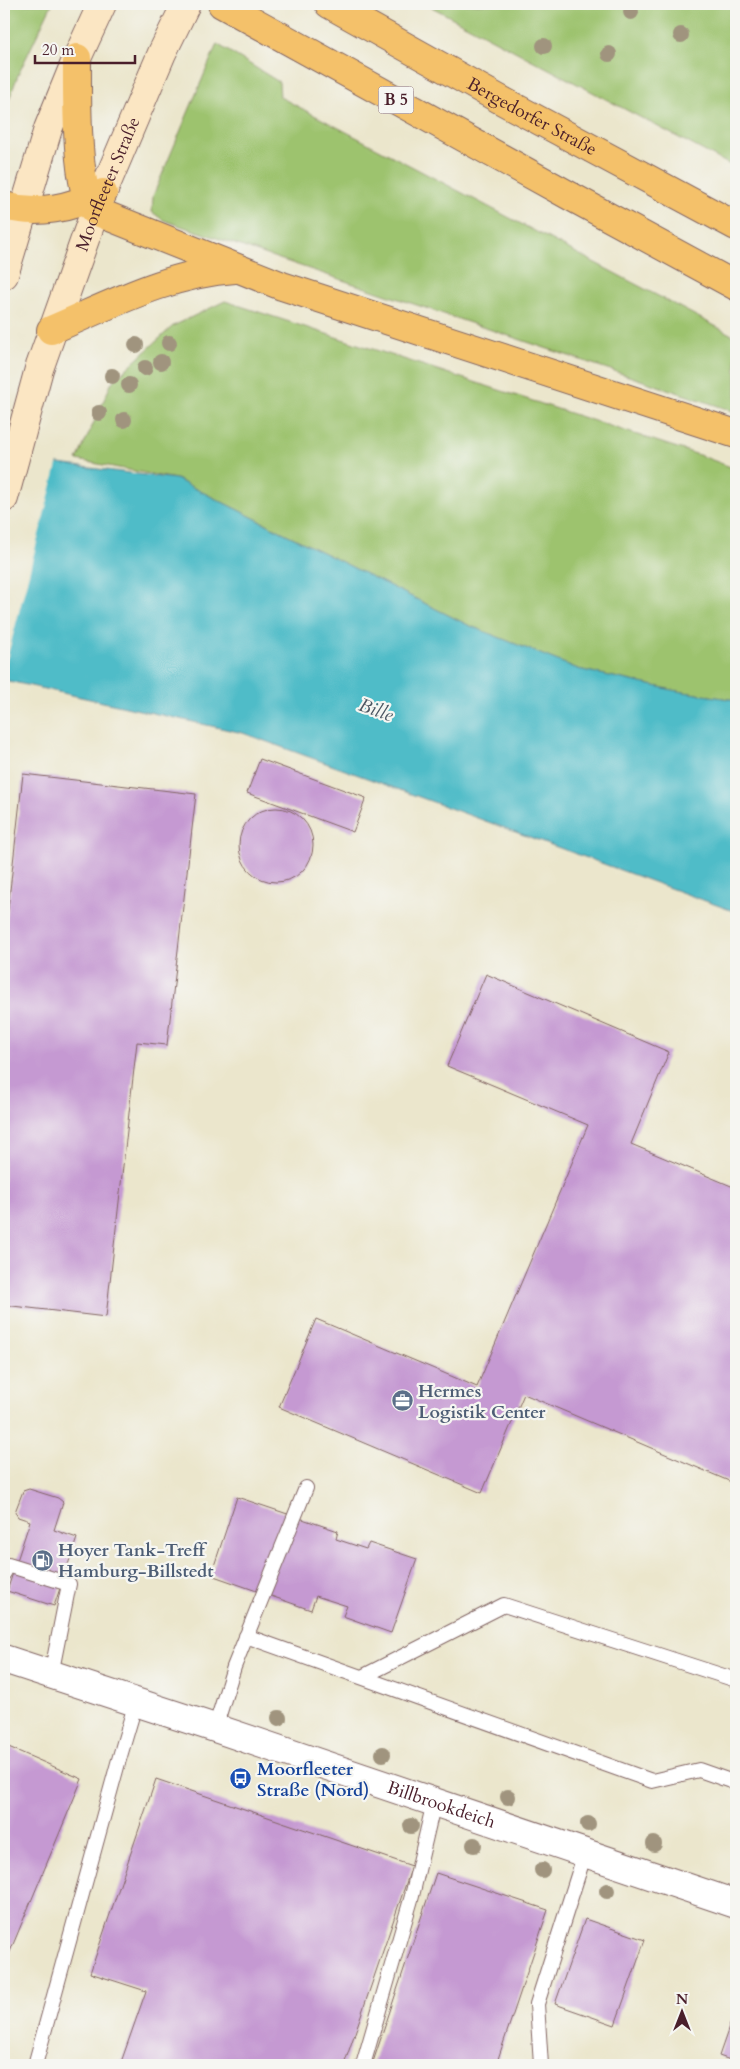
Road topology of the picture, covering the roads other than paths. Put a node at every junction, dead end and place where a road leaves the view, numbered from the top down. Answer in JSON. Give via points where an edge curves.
{"nodes":[{"id":1,"x":102,"y":4,"type":"edge"},
{"id":2,"x":186,"y":4,"type":"edge"},
{"id":3,"x":222,"y":4,"type":"edge"},
{"id":4,"x":329,"y":4,"type":"edge"},
{"id":5,"x":77,"y":58,"type":"junction"},
{"id":6,"x":95,"y":202,"type":"junction"},
{"id":7,"x":13,"y":208,"type":"edge"},
{"id":8,"x":736,"y":226,"type":"edge"},
{"id":9,"x":239,"y":269,"type":"junction"},
{"id":10,"x":4,"y":275,"type":"edge"},
{"id":11,"x":736,"y":286,"type":"edge"},
{"id":12,"x":51,"y":330,"type":"junction"},
{"id":13,"x":736,"y":434,"type":"edge"},
{"id":14,"x":4,"y":498,"type":"edge"},
{"id":15,"x":306,"y":1488,"type":"dead end"},
{"id":16,"x":4,"y":1573,"type":"edge"},
{"id":17,"x":246,"y":1636,"type":"junction"},
{"id":18,"x":4,"y":1659,"type":"edge"},
{"id":19,"x":51,"y":1675,"type":"junction"},
{"id":20,"x":362,"y":1677,"type":"junction"},
{"id":21,"x":736,"y":1680,"type":"edge"},
{"id":22,"x":136,"y":1702,"type":"junction"},
{"id":23,"x":216,"y":1728,"type":"junction"},
{"id":24,"x":736,"y":1783,"type":"edge"},
{"id":25,"x":434,"y":1802,"type":"junction"},
{"id":26,"x":585,"y":1853,"type":"junction"},
{"id":27,"x":736,"y":1904,"type":"edge"},
{"id":28,"x":35,"y":2065,"type":"edge"},
{"id":29,"x":363,"y":2065,"type":"edge"},
{"id":30,"x":541,"y":2065,"type":"edge"}],
"edges":[{"from":1,"to":5,"type":"main road"},
{"from":2,"to":6,"type":"main road","name":"Moorfleeter Straße"},
{"from":3,"to":11,"type":"highway","number":"B 5"},
{"from":4,"to":8,"type":"highway","name":"Bergedorfer Straße"},
{"from":5,"to":6,"type":"highway","via":[[77,123]]},
{"from":5,"to":7,"type":"main road"},
{"from":6,"to":7,"type":"highway","via":[[50,210]]},
{"from":6,"to":9,"type":"highway"},
{"from":6,"to":12,"type":"main road","name":"Moorfleeter Straße"},
{"from":7,"to":10,"type":"main road"},
{"from":9,"to":12,"type":"highway","via":[[213,270],[169,282]]},
{"from":9,"to":13,"type":"highway","via":[[282,286]]},
{"from":12,"to":14,"type":"main road","name":"Moorfleeter Straße"},
{"from":15,"to":17,"type":"lane"},
{"from":16,"to":19,"type":"lane","via":[[8,1565],[69,1584]]},
{"from":17,"to":20,"type":"lane"},
{"from":17,"to":23,"type":"lane"},
{"from":18,"to":19,"type":"street","name":"Billbrookdeich"},
{"from":19,"to":22,"type":"street","name":"Billbrookdeich"},
{"from":20,"to":21,"type":"lane","via":[[504,1605]]},
{"from":20,"to":24,"type":"lane","via":[[652,1781],[699,1770]]},
{"from":22,"to":23,"type":"street","name":"Billbrookdeich"},
{"from":22,"to":28,"type":"lane"},
{"from":23,"to":25,"type":"street","name":"Billbrookdeich"},
{"from":25,"to":26,"type":"street","name":"Billbrookdeich"},
{"from":25,"to":29,"type":"lane","via":[[412,1896]]},
{"from":26,"to":27,"type":"street","name":"Billbrookdeich"},
{"from":26,"to":30,"type":"lane","via":[[537,2004]]}]}
